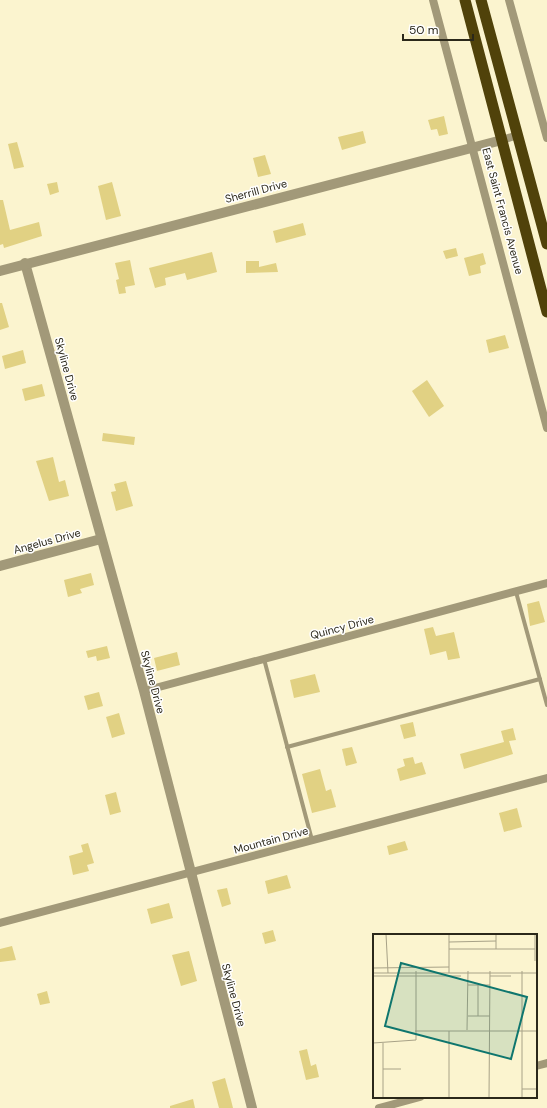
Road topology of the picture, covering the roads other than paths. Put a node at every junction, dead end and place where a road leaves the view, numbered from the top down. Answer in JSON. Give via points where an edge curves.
{"nodes":[{"id":1,"x":433,"y":0,"type":"edge"},
{"id":2,"x":464,"y":0,"type":"edge"},
{"id":3,"x":481,"y":0,"type":"edge"},
{"id":4,"x":509,"y":0,"type":"edge"},
{"id":5,"x":518,"y":135,"type":"junction"},
{"id":6,"x":547,"y":138,"type":"edge"},
{"id":7,"x":502,"y":140,"type":"junction"},
{"id":8,"x":473,"y":148,"type":"junction"},
{"id":9,"x":547,"y":244,"type":"edge"},
{"id":10,"x":25,"y":263,"type":"junction"},
{"id":11,"x":0,"y":271,"type":"edge"},
{"id":12,"x":547,"y":312,"type":"edge"},
{"id":13,"x":547,"y":428,"type":"edge"},
{"id":14,"x":101,"y":539,"type":"junction"},
{"id":15,"x":0,"y":566,"type":"edge"},
{"id":16,"x":547,"y":583,"type":"edge"},
{"id":17,"x":516,"y":592,"type":"junction"},
{"id":18,"x":264,"y":659,"type":"junction"},
{"id":19,"x":540,"y":680,"type":"junction"},
{"id":20,"x":144,"y":691,"type":"junction"},
{"id":21,"x":547,"y":705,"type":"edge"},
{"id":22,"x":287,"y":747,"type":"junction"},
{"id":23,"x":547,"y":778,"type":"edge"},
{"id":24,"x":312,"y":840,"type":"junction"},
{"id":25,"x":190,"y":873,"type":"junction"},
{"id":26,"x":0,"y":923,"type":"edge"},
{"id":27,"x":547,"y":1063,"type":"edge"},
{"id":28,"x":537,"y":1066,"type":"edge"},
{"id":29,"x":416,"y":1098,"type":"edge"},
{"id":30,"x":252,"y":1108,"type":"edge"},
{"id":31,"x":379,"y":1108,"type":"edge"}],
"edges":[{"from":1,"to":8,"type":"street","name":"East Saint Francis Avenue"},
{"from":2,"to":7,"type":"highway","name":"East Saint Francis Avenue"},
{"from":3,"to":5,"type":"highway"},
{"from":4,"to":6,"type":"street"},
{"from":5,"to":7,"type":"street","name":"Sherrill Drive"},
{"from":5,"to":9,"type":"highway"},
{"from":7,"to":8,"type":"street","name":"Sherrill Drive"},
{"from":7,"to":12,"type":"highway","name":"East Saint Francis Avenue"},
{"from":8,"to":10,"type":"street","name":"Sherrill Drive"},
{"from":8,"to":13,"type":"street","name":"East Saint Francis Avenue"},
{"from":10,"to":11,"type":"street","name":"Sherrill Drive"},
{"from":10,"to":14,"type":"street","name":"Skyline Drive"},
{"from":14,"to":15,"type":"street","name":"Angelus Drive"},
{"from":14,"to":20,"type":"street","name":"Skyline Drive"},
{"from":16,"to":17,"type":"street","name":"Quincy Drive"},
{"from":17,"to":18,"type":"street","name":"Quincy Drive"},
{"from":17,"to":19,"type":"lane"},
{"from":18,"to":20,"type":"street","name":"Quincy Drive"},
{"from":18,"to":22,"type":"lane"},
{"from":19,"to":21,"type":"lane"},
{"from":19,"to":22,"type":"lane"},
{"from":20,"to":25,"type":"street","name":"Skyline Drive"},
{"from":22,"to":24,"type":"lane"},
{"from":23,"to":24,"type":"street","name":"Mountain Drive"},
{"from":24,"to":25,"type":"street","name":"Mountain Drive"},
{"from":25,"to":26,"type":"street","name":"Mountain Drive"},
{"from":25,"to":30,"type":"street","name":"Skyline Drive"},
{"from":27,"to":28,"type":"street"},
{"from":29,"to":31,"type":"street"}]}
